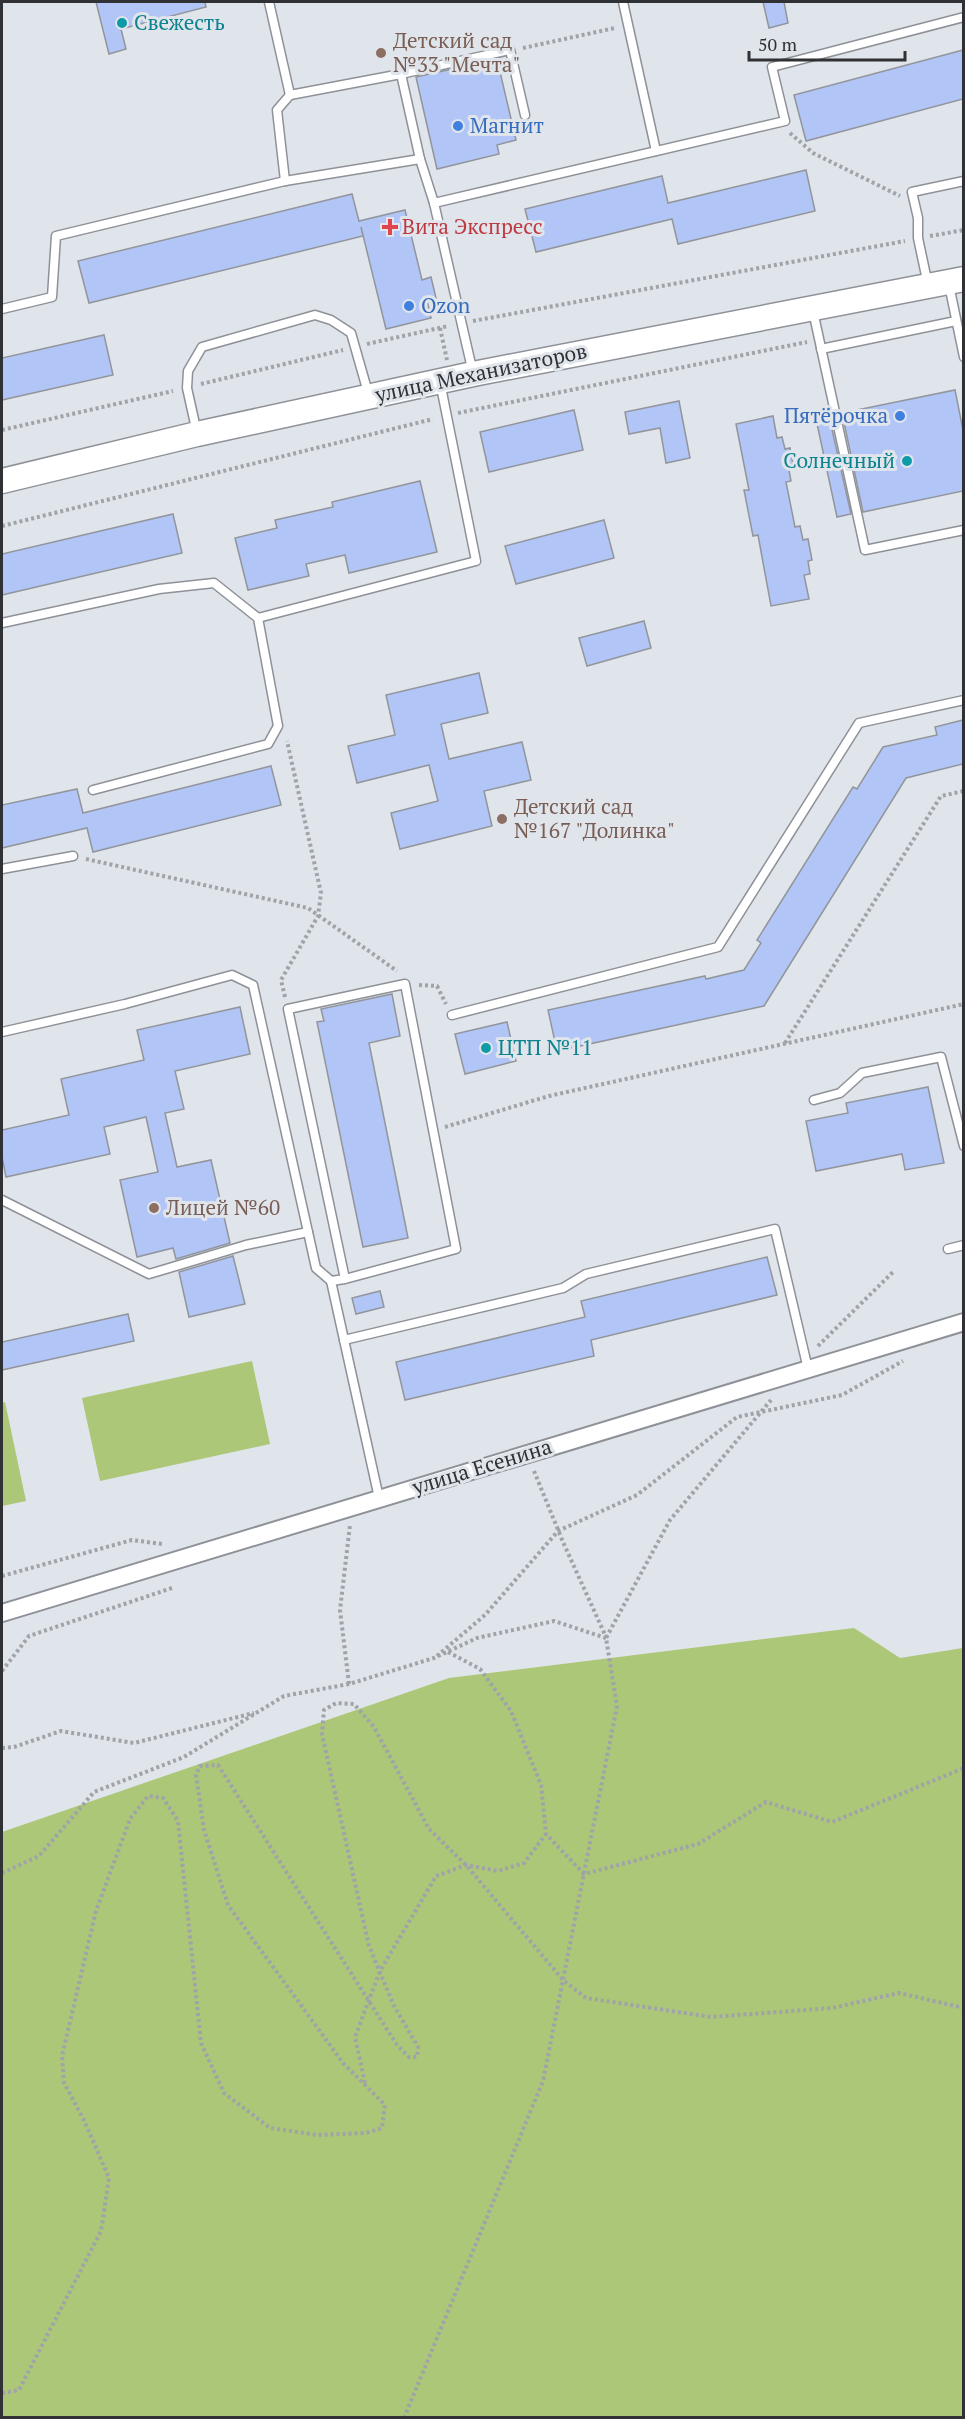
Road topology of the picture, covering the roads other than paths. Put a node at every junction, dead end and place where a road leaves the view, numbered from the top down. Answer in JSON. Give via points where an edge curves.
{"nodes":[{"id":1,"x":269,"y":2,"type":"edge"},
{"id":2,"x":623,"y":2,"type":"edge"},
{"id":3,"x":963,"y":17,"type":"edge"},
{"id":4,"x":401,"y":74,"type":"junction"},
{"id":5,"x":290,"y":95,"type":"junction"},
{"id":6,"x":525,"y":115,"type":"dead end"},
{"id":7,"x":656,"y":151,"type":"junction"},
{"id":8,"x":420,"y":159,"type":"junction"},
{"id":9,"x":963,"y":181,"type":"edge"},
{"id":10,"x":285,"y":182,"type":"junction"},
{"id":11,"x":434,"y":202,"type":"junction"},
{"id":12,"x":947,"y":282,"type":"edge"},
{"id":13,"x":812,"y":308,"type":"junction"},
{"id":14,"x":2,"y":309,"type":"edge"},
{"id":15,"x":956,"y":321,"type":"junction"},
{"id":16,"x":821,"y":349,"type":"junction"},
{"id":17,"x":963,"y":357,"type":"edge"},
{"id":18,"x":473,"y":374,"type":"junction"},
{"id":19,"x":439,"y":381,"type":"junction"},
{"id":20,"x":369,"y":396,"type":"junction"},
{"id":21,"x":197,"y":434,"type":"junction"},
{"id":22,"x":2,"y":482,"type":"edge"},
{"id":23,"x":963,"y":530,"type":"edge"},
{"id":24,"x":258,"y":618,"type":"junction"},
{"id":25,"x":2,"y":623,"type":"edge"},
{"id":26,"x":963,"y":700,"type":"edge"},
{"id":27,"x":93,"y":790,"type":"dead end"},
{"id":28,"x":73,"y":856,"type":"road end"},
{"id":29,"x":2,"y":869,"type":"edge"},
{"id":30,"x":452,"y":1015,"type":"road end"},
{"id":31,"x":2,"y":1032,"type":"edge"},
{"id":32,"x":814,"y":1100,"type":"dead end"},
{"id":33,"x":963,"y":1146,"type":"edge"},
{"id":34,"x":2,"y":1200,"type":"edge"},
{"id":35,"x":308,"y":1232,"type":"junction"},
{"id":36,"x":963,"y":1245,"type":"edge"},
{"id":37,"x":948,"y":1249,"type":"dead end"},
{"id":38,"x":345,"y":1279,"type":"junction"},
{"id":39,"x":331,"y":1281,"type":"junction"},
{"id":40,"x":963,"y":1322,"type":"edge"},
{"id":41,"x":344,"y":1340,"type":"junction"},
{"id":42,"x":802,"y":1367,"type":"junction"},
{"id":43,"x":379,"y":1498,"type":"junction"},
{"id":44,"x":2,"y":1613,"type":"edge"}],
"edges":[{"from":1,"to":5,"type":"lane"},
{"from":2,"to":7,"type":"lane"},
{"from":3,"to":7,"type":"lane","via":[[772,67],[785,121]]},
{"from":4,"to":5,"type":"lane"},
{"from":4,"to":6,"type":"lane","via":[[510,50]]},
{"from":4,"to":8,"type":"lane"},
{"from":5,"to":10,"type":"lane","via":[[277,110]]},
{"from":7,"to":11,"type":"lane"},
{"from":8,"to":10,"type":"lane"},
{"from":8,"to":11,"type":"lane"},
{"from":9,"to":12,"type":"lane","via":[[912,192],[918,238]]},
{"from":10,"to":14,"type":"lane","via":[[56,236],[52,297]]},
{"from":11,"to":18,"type":"lane"},
{"from":12,"to":13,"type":"main road","name":"улица Механизаторов"},
{"from":12,"to":15,"type":"lane"},
{"from":13,"to":16,"type":"lane"},
{"from":13,"to":18,"type":"main road","name":"улица Механизаторов"},
{"from":15,"to":16,"type":"lane"},
{"from":15,"to":17,"type":"lane"},
{"from":16,"to":23,"type":"lane","via":[[865,550]]},
{"from":18,"to":19,"type":"main road","name":"улица Механизаторов"},
{"from":19,"to":20,"type":"main road","name":"улица Механизаторов"},
{"from":19,"to":24,"type":"lane","via":[[476,561]]},
{"from":20,"to":21,"type":"main road","name":"улица Механизаторов"},
{"from":20,"to":21,"type":"lane","via":[[351,333],[315,315],[202,347],[188,371]]},
{"from":21,"to":22,"type":"main road","name":"улица Механизаторов"},
{"from":24,"to":25,"type":"lane","via":[[214,583],[159,589]]},
{"from":24,"to":27,"type":"lane","via":[[278,726],[268,744]]},
{"from":26,"to":30,"type":"lane","via":[[858,723],[718,946]]},
{"from":28,"to":29,"type":"lane"},
{"from":31,"to":35,"type":"lane","via":[[232,975],[253,985]]},
{"from":32,"to":33,"type":"lane","via":[[840,1093],[862,1073],[941,1057]]},
{"from":34,"to":35,"type":"lane","via":[[149,1274],[246,1245]]},
{"from":35,"to":39,"type":"lane","via":[[316,1268]]},
{"from":36,"to":37,"type":"lane"},
{"from":38,"to":38,"type":"lane","via":[[288,1009],[405,984],[456,1250]]},
{"from":38,"to":39,"type":"lane"},
{"from":39,"to":41,"type":"lane"},
{"from":40,"to":42,"type":"street","name":"улица Есенина"},
{"from":41,"to":42,"type":"lane","via":[[563,1288],[586,1274],[775,1229]]},
{"from":41,"to":43,"type":"lane"},
{"from":42,"to":43,"type":"street","name":"улица Есенина"},
{"from":43,"to":44,"type":"street","name":"улица Есенина"}]}
